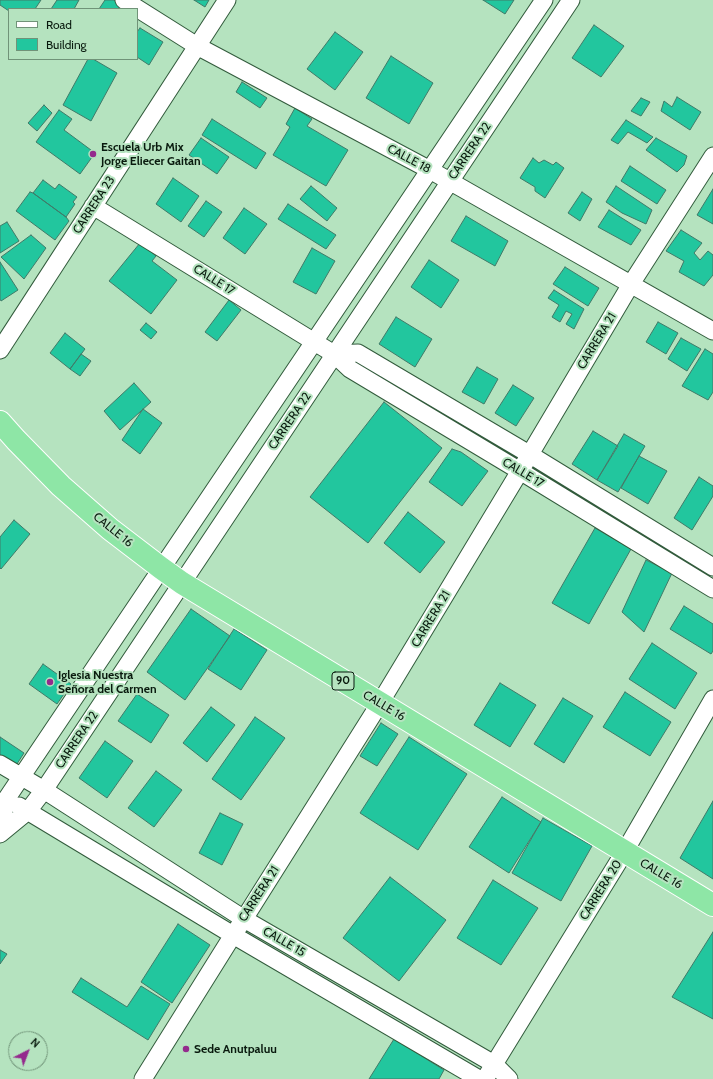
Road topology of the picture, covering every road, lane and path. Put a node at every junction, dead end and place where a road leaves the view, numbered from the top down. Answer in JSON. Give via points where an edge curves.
{"nodes":[{"id":1,"x":124,"y":0,"type":"edge"},
{"id":2,"x":227,"y":0,"type":"edge"},
{"id":3,"x":544,"y":0,"type":"edge"},
{"id":4,"x":571,"y":0,"type":"edge"},
{"id":5,"x":137,"y":8,"type":"edge"},
{"id":6,"x":138,"y":9,"type":"edge"},
{"id":7,"x":198,"y":46,"type":"junction"},
{"id":8,"x":713,"y":156,"type":"edge"},
{"id":9,"x":430,"y":170,"type":"junction"},
{"id":10,"x":450,"y":182,"type":"junction"},
{"id":11,"x":93,"y":206,"type":"junction"},
{"id":12,"x":631,"y":284,"type":"junction"},
{"id":13,"x":713,"y":331,"type":"edge"},
{"id":14,"x":314,"y":342,"type":"junction"},
{"id":15,"x":0,"y":350,"type":"edge"},
{"id":16,"x":334,"y":354,"type":"junction"},
{"id":17,"x":0,"y":422,"type":"edge"},
{"id":18,"x":529,"y":454,"type":"junction"},
{"id":19,"x":520,"y":471,"type":"junction"},
{"id":20,"x":713,"y":567,"type":"edge"},
{"id":21,"x":161,"y":568,"type":"junction"},
{"id":22,"x":182,"y":583,"type":"junction"},
{"id":23,"x":713,"y":589,"type":"edge"},
{"id":24,"x":713,"y":698,"type":"edge"},
{"id":25,"x":380,"y":703,"type":"junction"},
{"id":26,"x":0,"y":764,"type":"edge"},
{"id":27,"x":22,"y":777,"type":"junction"},
{"id":28,"x":44,"y":790,"type":"junction"},
{"id":29,"x":3,"y":796,"type":"edge"},
{"id":30,"x":28,"y":811,"type":"junction"},
{"id":31,"x":0,"y":829,"type":"edge"},
{"id":32,"x":0,"y":834,"type":"edge"},
{"id":33,"x":625,"y":851,"type":"junction"},
{"id":34,"x":713,"y":905,"type":"edge"},
{"id":35,"x":244,"y":919,"type":"junction"},
{"id":36,"x":233,"y":935,"type":"junction"},
{"id":37,"x":494,"y":1064,"type":"junction"},
{"id":38,"x":143,"y":1079,"type":"edge"},
{"id":39,"x":479,"y":1079,"type":"edge"},
{"id":40,"x":485,"y":1079,"type":"edge"},
{"id":41,"x":509,"y":1079,"type":"edge"}],
"edges":[{"from":1,"to":5,"type":"street","name":"CALLE 18"},
{"from":2,"to":7,"type":"street","name":"CARRERA 23"},
{"from":3,"to":9,"type":"street","name":"CARRERA 22"},
{"from":4,"to":10,"type":"street","name":"CARRERA 22"},
{"from":6,"to":7,"type":"street","name":"CALLE 18"},
{"from":7,"to":9,"type":"street","name":"CALLE 18"},
{"from":7,"to":11,"type":"street","name":"CARRERA 23"},
{"from":8,"to":12,"type":"street","name":"CARRERA 21"},
{"from":9,"to":10,"type":"street","name":"CALLE 18"},
{"from":9,"to":14,"type":"street","name":"CARRERA 22"},
{"from":10,"to":12,"type":"street","name":"CALLE 18"},
{"from":10,"to":16,"type":"street","name":"CARRERA 22"},
{"from":11,"to":14,"type":"street","name":"CALLE 17"},
{"from":11,"to":15,"type":"street","name":"CARRERA 23"},
{"from":12,"to":13,"type":"street","name":"CALLE 18"},
{"from":12,"to":18,"type":"street","name":"CARRERA 21"},
{"from":14,"to":16,"type":"street","name":"CALLE 17"},
{"from":14,"to":21,"type":"street","name":"CARRERA 22"},
{"from":16,"to":18,"type":"street","name":"CALLE 17","via":[[358,353]]},
{"from":16,"to":19,"type":"street","name":"CALLE 17","via":[[350,369]]},
{"from":16,"to":22,"type":"street","name":"CARRERA 22"},
{"from":17,"to":21,"type":"highway","name":"CALLE 16","number":"90","via":[[61,486],[110,529]]},
{"from":18,"to":19,"type":"street","name":"CARRERA 21"},
{"from":18,"to":20,"type":"street","name":"CALLE 17"},
{"from":19,"to":23,"type":"street","name":"CALLE 17"},
{"from":19,"to":25,"type":"street","name":"CARRERA 21"},
{"from":21,"to":22,"type":"highway","name":"CALLE 16","number":"90"},
{"from":21,"to":27,"type":"street","name":"CARRERA 22"},
{"from":22,"to":25,"type":"highway","name":"CALLE 16","number":"90"},
{"from":22,"to":28,"type":"street","name":"CARRERA 22"},
{"from":24,"to":33,"type":"street","name":"CARRERA 20"},
{"from":25,"to":33,"type":"highway","name":"CALLE 16","number":"90"},
{"from":25,"to":35,"type":"street","name":"CARRERA 21"},
{"from":26,"to":27,"type":"street","name":"CALLE 15"},
{"from":27,"to":28,"type":"street","name":"CALLE 15"},
{"from":27,"to":29,"type":"street","name":"CARRERA 22"},
{"from":28,"to":30,"type":"street","name":"CARRERA 22"},
{"from":28,"to":35,"type":"street","name":"CALLE 15"},
{"from":29,"to":30,"type":"street","name":"CALLE 15"},
{"from":29,"to":31,"type":"street","name":"CARRERA 22"},
{"from":30,"to":32,"type":"street","name":"CARRERA 22"},
{"from":30,"to":36,"type":"street","name":"CALLE 15"},
{"from":33,"to":34,"type":"highway","name":"CALLE 16","number":"90"},
{"from":33,"to":37,"type":"street","name":"CARRERA 20"},
{"from":35,"to":36,"type":"street","name":"CARRERA 21"},
{"from":35,"to":37,"type":"street","name":"CALLE 15"},
{"from":36,"to":38,"type":"street","name":"CARRERA 21"},
{"from":36,"to":39,"type":"street","name":"CALLE 15"},
{"from":37,"to":40,"type":"street","name":"CARRERA 20"},
{"from":37,"to":41,"type":"street","name":"CALLE 15"}]}
